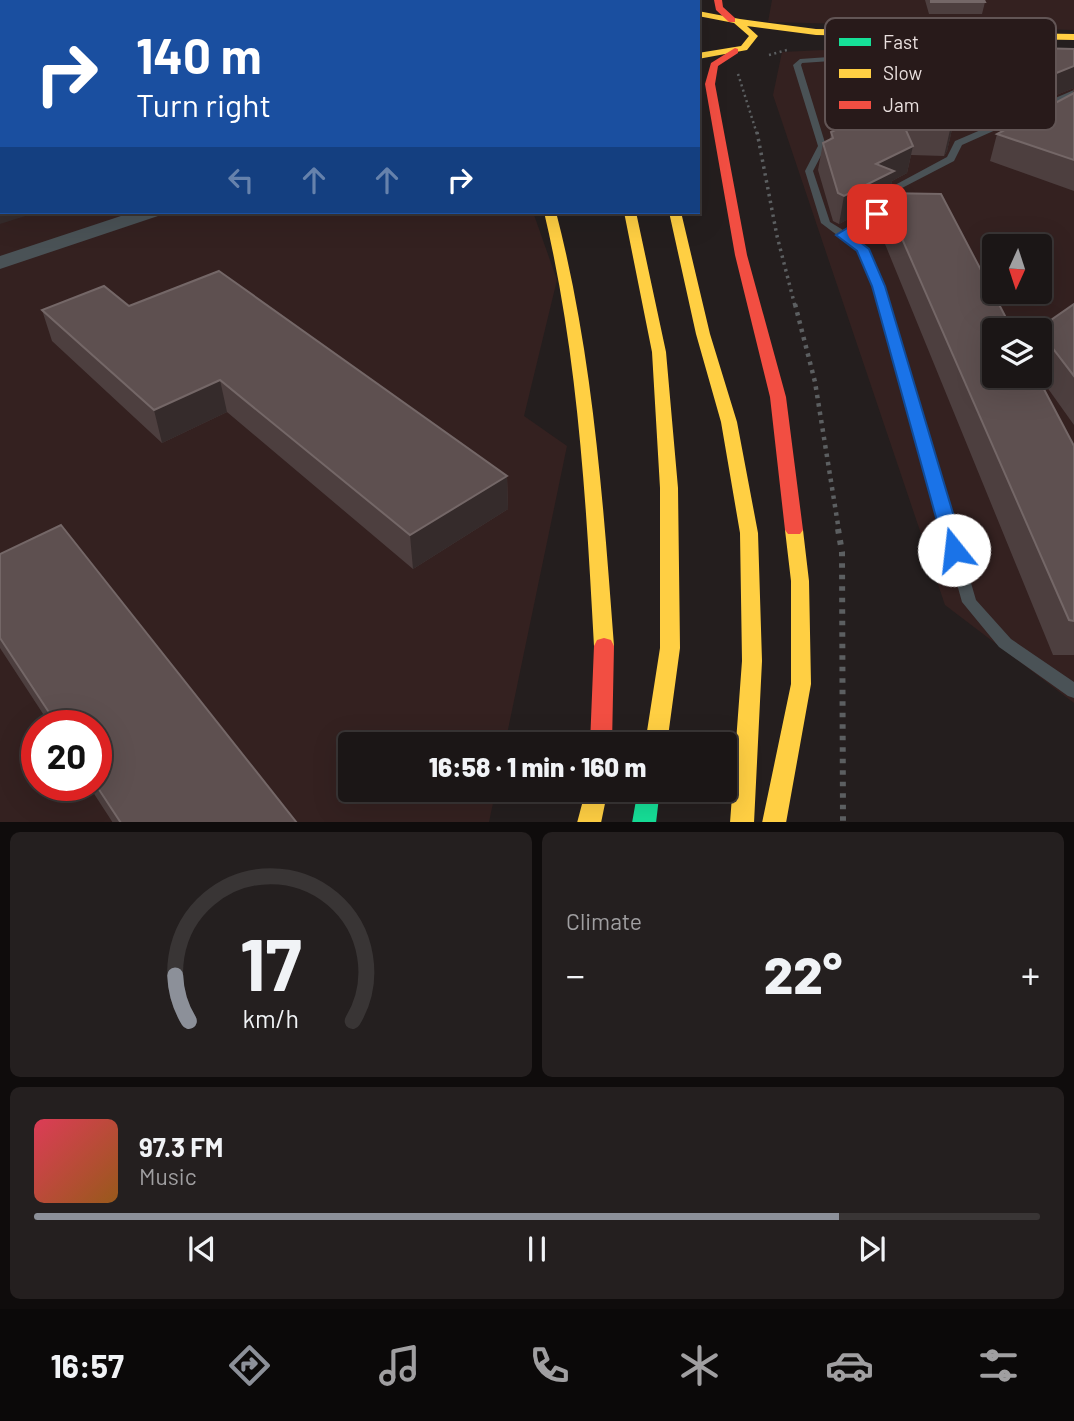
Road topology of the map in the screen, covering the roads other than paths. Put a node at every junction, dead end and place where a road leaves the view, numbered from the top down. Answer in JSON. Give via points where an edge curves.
{"nodes":[{"id":1,"x":719,"y":0,"type":"edge"},
{"id":2,"x":700,"y":13,"type":"edge"},
{"id":3,"x":736,"y":21,"type":"junction"},
{"id":4,"x":825,"y":32,"type":"edge"},
{"id":5,"x":1056,"y":37,"type":"edge"},
{"id":6,"x":1074,"y":37,"type":"edge"},
{"id":7,"x":825,"y":44,"type":"edge"},
{"id":8,"x":1056,"y":48,"type":"edge"},
{"id":9,"x":1074,"y":48,"type":"edge"},
{"id":10,"x":739,"y":50,"type":"junction"},
{"id":11,"x":700,"y":56,"type":"edge"},
{"id":12,"x":825,"y":59,"type":"edge"},
{"id":13,"x":1074,"y":92,"type":"edge"},
{"id":14,"x":1056,"y":100,"type":"edge"},
{"id":15,"x":988,"y":130,"type":"edge"},
{"id":16,"x":145,"y":214,"type":"edge"},
{"id":17,"x":551,"y":214,"type":"edge"},
{"id":18,"x":630,"y":214,"type":"edge"},
{"id":19,"x":675,"y":214,"type":"edge"},
{"id":20,"x":842,"y":235,"type":"junction"},
{"id":21,"x":0,"y":263,"type":"edge"},
{"id":22,"x":1074,"y":691,"type":"edge"},
{"id":23,"x":602,"y":732,"type":"edge"},
{"id":24,"x":658,"y":732,"type":"edge"},
{"id":25,"x":594,"y":802,"type":"edge"},
{"id":26,"x":647,"y":802,"type":"edge"},
{"id":27,"x":589,"y":822,"type":"edge"},
{"id":28,"x":644,"y":822,"type":"edge"},
{"id":29,"x":742,"y":822,"type":"edge"},
{"id":30,"x":774,"y":822,"type":"edge"}],
"edges":[{"from":1,"to":3,"type":"main road","via":[[719,8]]},
{"from":2,"to":3,"type":"main road"},
{"from":3,"to":4,"type":"main road"},
{"from":3,"to":10,"type":"main road","via":[[749,27],[754,36]]},
{"from":5,"to":6,"type":"main road"},
{"from":7,"to":10,"type":"main road"},
{"from":8,"to":9,"type":"main road"},
{"from":10,"to":11,"type":"main road"},
{"from":10,"to":30,"type":"main road","via":[[714,65],[710,84],[741,255],[778,397],[800,581],[801,684]]},
{"from":12,"to":20,"type":"lane","via":[[797,65],[822,146],[809,172],[826,223]]},
{"from":13,"to":14,"type":"lane"},
{"from":15,"to":20,"type":"lane","via":[[958,143],[951,159],[898,187],[895,203]]},
{"from":16,"to":21,"type":"street"},
{"from":17,"to":23,"type":"main road","via":[[587,415],[605,666]]},
{"from":18,"to":24,"type":"main road","via":[[659,352],[668,488],[670,648]]},
{"from":19,"to":29,"type":"main road","via":[[729,422],[749,533],[752,662]]},
{"from":20,"to":22,"type":"lane","via":[[862,249],[879,286],[969,602],[1005,643]]},
{"from":25,"to":27,"type":"main road"},
{"from":26,"to":28,"type":"main road"}]}
